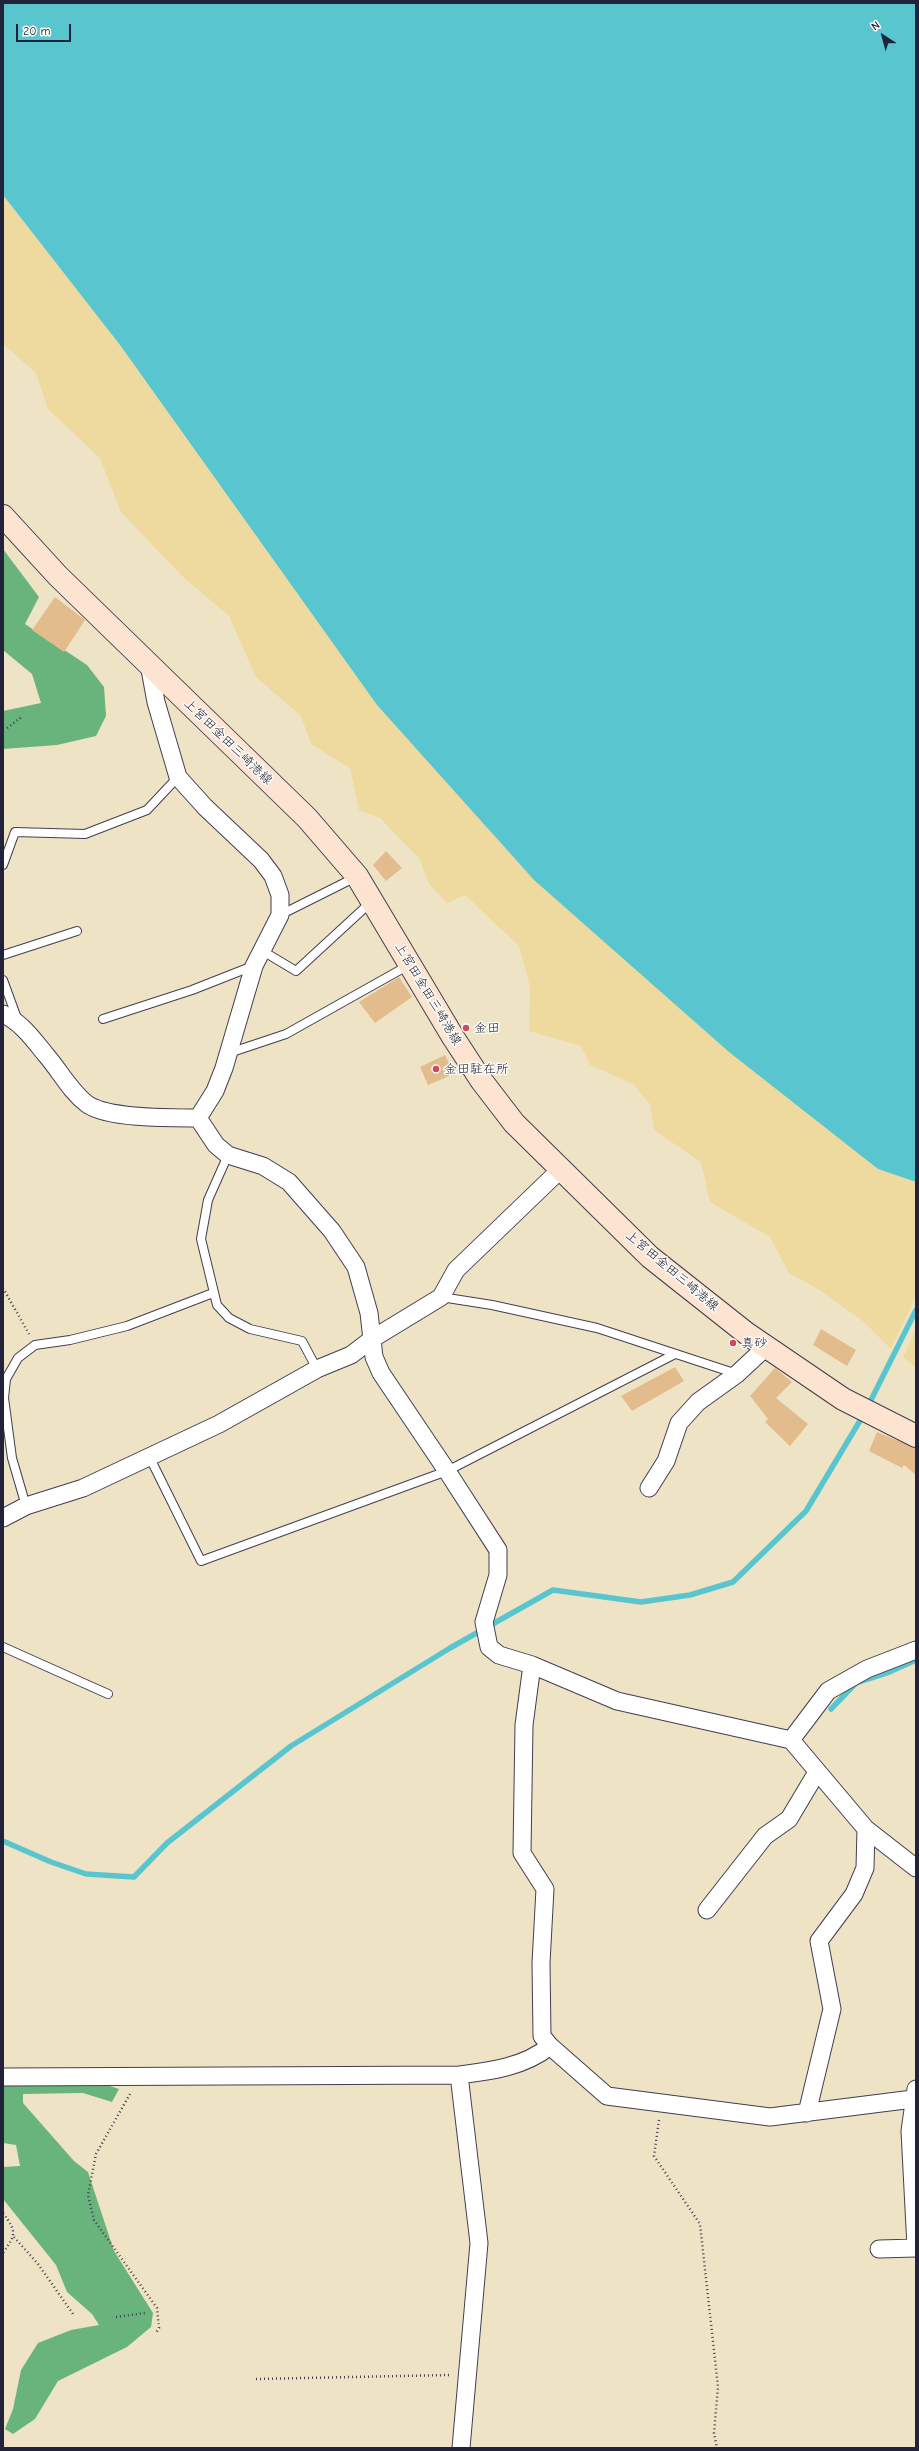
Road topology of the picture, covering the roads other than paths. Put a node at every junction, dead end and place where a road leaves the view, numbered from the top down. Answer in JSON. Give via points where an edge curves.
{"nodes":[{"id":1,"x":3,"y":516,"type":"edge"},
{"id":2,"x":149,"y":664,"type":"junction"},
{"id":3,"x":178,"y":777,"type":"junction"},
{"id":4,"x":3,"y":865,"type":"edge"},
{"id":5,"x":357,"y":876,"type":"junction"},
{"id":6,"x":373,"y":901,"type":"junction"},
{"id":7,"x":280,"y":915,"type":"junction"},
{"id":8,"x":77,"y":931,"type":"dead end"},
{"id":9,"x":261,"y":950,"type":"junction"},
{"id":10,"x":3,"y":955,"type":"edge"},
{"id":11,"x":410,"y":964,"type":"junction"},
{"id":12,"x":254,"y":966,"type":"junction"},
{"id":13,"x":3,"y":980,"type":"edge"},
{"id":14,"x":3,"y":1014,"type":"edge"},
{"id":15,"x":103,"y":1019,"type":"dead end"},
{"id":16,"x":18,"y":1021,"type":"junction"},
{"id":17,"x":228,"y":1053,"type":"junction"},
{"id":18,"x":198,"y":1118,"type":"junction"},
{"id":19,"x":228,"y":1155,"type":"junction"},
{"id":20,"x":560,"y":1169,"type":"junction"},
{"id":21,"x":213,"y":1293,"type":"junction"},
{"id":22,"x":440,"y":1297,"type":"junction"},
{"id":23,"x":372,"y":1339,"type":"junction"},
{"id":24,"x":766,"y":1347,"type":"junction"},
{"id":25,"x":675,"y":1354,"type":"junction"},
{"id":26,"x":317,"y":1369,"type":"junction"},
{"id":27,"x":738,"y":1374,"type":"junction"},
{"id":28,"x":916,"y":1436,"type":"edge"},
{"id":29,"x":149,"y":1456,"type":"junction"},
{"id":30,"x":447,"y":1471,"type":"junction"},
{"id":31,"x":649,"y":1488,"type":"dead end"},
{"id":32,"x":26,"y":1506,"type":"junction"},
{"id":33,"x":3,"y":1518,"type":"edge"},
{"id":34,"x":3,"y":1647,"type":"edge"},
{"id":35,"x":916,"y":1650,"type":"edge"},
{"id":36,"x":532,"y":1665,"type":"junction"},
{"id":37,"x":108,"y":1694,"type":"dead end"},
{"id":38,"x":791,"y":1740,"type":"junction"},
{"id":39,"x":817,"y":1772,"type":"junction"},
{"id":40,"x":866,"y":1829,"type":"junction"},
{"id":41,"x":916,"y":1868,"type":"edge"},
{"id":42,"x":706,"y":1910,"type":"dead end"},
{"id":43,"x":550,"y":2046,"type":"junction"},
{"id":44,"x":459,"y":2075,"type":"junction"},
{"id":45,"x":3,"y":2077,"type":"edge"},
{"id":46,"x":914,"y":2094,"type":"edge"},
{"id":47,"x":808,"y":2113,"type":"junction"},
{"id":48,"x":916,"y":2247,"type":"edge"},
{"id":49,"x":879,"y":2249,"type":"dead end"},
{"id":50,"x":461,"y":2448,"type":"edge"}],
"edges":[{"from":1,"to":2,"type":"main road","name":"上宮田金田三崎港線","via":[[58,576]]},
{"from":2,"to":3,"type":"street","via":[[156,702]]},
{"from":2,"to":5,"type":"main road","name":"上宮田金田三崎港線","via":[[307,818]]},
{"from":3,"to":4,"type":"lane","via":[[147,810],[85,834],[15,832]]},
{"from":3,"to":7,"type":"street","via":[[205,807],[261,860],[273,876],[280,895]]},
{"from":5,"to":6,"type":"main road","name":"上宮田金田三崎港線"},
{"from":5,"to":7,"type":"lane"},
{"from":6,"to":9,"type":"lane","via":[[362,914],[296,971]]},
{"from":6,"to":11,"type":"main road","name":"上宮田金田三崎港線"},
{"from":7,"to":9,"type":"street"},
{"from":8,"to":10,"type":"lane"},
{"from":9,"to":12,"type":"street"},
{"from":11,"to":17,"type":"lane","via":[[286,1034]]},
{"from":11,"to":20,"type":"main road","name":"上宮田金田三崎港線","via":[[481,1080],[514,1123]]},
{"from":12,"to":15,"type":"lane","via":[[192,990]]},
{"from":12,"to":17,"type":"street"},
{"from":13,"to":16,"type":"lane"},
{"from":14,"to":16,"type":"street"},
{"from":16,"to":18,"type":"street","via":[[88,1105],[110,1112],[164,1118]]},
{"from":17,"to":18,"type":"street","via":[[215,1091]]},
{"from":18,"to":19,"type":"street","via":[[216,1145]]},
{"from":19,"to":21,"type":"lane","via":[[208,1200],[201,1239]]},
{"from":19,"to":23,"type":"street","via":[[263,1166],[289,1182],[332,1231],[356,1267],[364,1289]]},
{"from":20,"to":22,"type":"street","via":[[456,1270]]},
{"from":20,"to":24,"type":"main road","name":"上宮田金田三崎港線","via":[[650,1257]]},
{"from":21,"to":26,"type":"lane","via":[[217,1305],[229,1318],[250,1329],[302,1341]]},
{"from":21,"to":32,"type":"lane","via":[[127,1326],[70,1340],[35,1345],[18,1358],[6,1379],[4,1398],[12,1458]]},
{"from":22,"to":23,"type":"street"},
{"from":22,"to":25,"type":"lane","via":[[492,1305],[597,1328]]},
{"from":23,"to":26,"type":"street","via":[[351,1355]]},
{"from":23,"to":30,"type":"street","via":[[374,1357],[380,1373]]},
{"from":24,"to":27,"type":"street"},
{"from":24,"to":28,"type":"main road","name":"上宮田金田三崎港線","via":[[855,1405]]},
{"from":25,"to":27,"type":"lane"},
{"from":25,"to":30,"type":"lane"},
{"from":26,"to":29,"type":"street","via":[[219,1424]]},
{"from":27,"to":31,"type":"street","via":[[698,1402],[679,1423],[666,1461]]},
{"from":29,"to":30,"type":"lane","via":[[201,1561]]},
{"from":29,"to":32,"type":"street","via":[[83,1488]]},
{"from":30,"to":36,"type":"street","via":[[498,1550],[498,1575],[484,1622],[489,1647],[499,1655]]},
{"from":32,"to":33,"type":"street"},
{"from":34,"to":37,"type":"lane"},
{"from":35,"to":38,"type":"street","via":[[867,1669],[828,1691]]},
{"from":36,"to":38,"type":"street","via":[[617,1700]]},
{"from":36,"to":43,"type":"street","via":[[524,1725],[522,1853],[544,1889],[540,1963],[542,2036]]},
{"from":38,"to":39,"type":"street"},
{"from":39,"to":40,"type":"street"},
{"from":39,"to":42,"type":"street","via":[[789,1819],[765,1836]]},
{"from":40,"to":41,"type":"street"},
{"from":40,"to":47,"type":"street","via":[[865,1868],[854,1894],[819,1941],[832,2008]]},
{"from":43,"to":44,"type":"street","via":[[540,2054],[517,2064]]},
{"from":43,"to":47,"type":"street","via":[[607,2096],[770,2117]]},
{"from":44,"to":45,"type":"street"},
{"from":44,"to":50,"type":"street","via":[[479,2243]]},
{"from":46,"to":47,"type":"street"},
{"from":46,"to":48,"type":"street","via":[[910,2131]]},
{"from":48,"to":49,"type":"street"}]}
